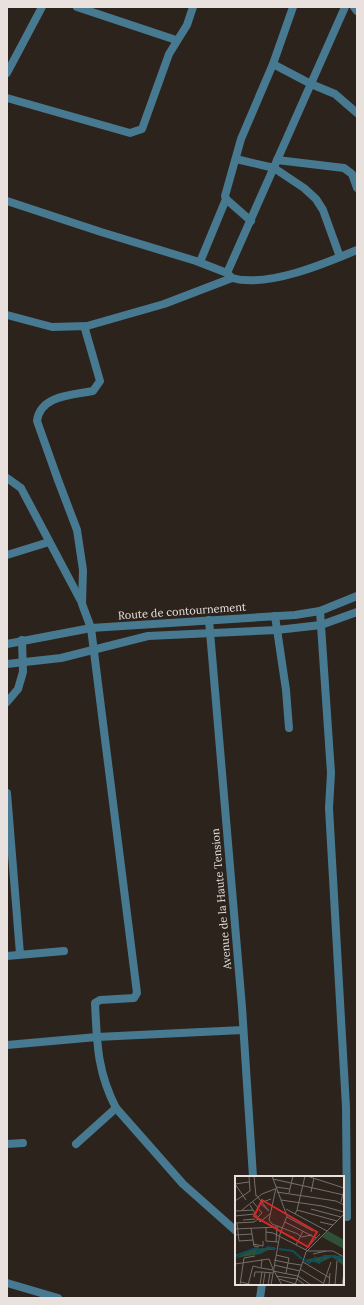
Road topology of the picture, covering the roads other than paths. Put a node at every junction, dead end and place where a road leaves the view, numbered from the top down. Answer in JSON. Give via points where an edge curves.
{"nodes":[{"id":1,"x":42,"y":7,"type":"edge"},
{"id":2,"x":77,"y":7,"type":"edge"},
{"id":3,"x":193,"y":7,"type":"edge"},
{"id":4,"x":293,"y":7,"type":"edge"},
{"id":5,"x":345,"y":7,"type":"edge"},
{"id":6,"x":354,"y":7,"type":"edge"},
{"id":7,"x":357,"y":11,"type":"edge"},
{"id":8,"x":176,"y":40,"type":"junction"},
{"id":9,"x":273,"y":64,"type":"junction"},
{"id":10,"x":7,"y":73,"type":"edge"},
{"id":11,"x":311,"y":84,"type":"junction"},
{"id":12,"x":7,"y":98,"type":"edge"},
{"id":13,"x":357,"y":113,"type":"edge"},
{"id":14,"x":236,"y":159,"type":"junction"},
{"id":15,"x":276,"y":164,"type":"junction"},
{"id":16,"x":357,"y":188,"type":"edge"},
{"id":17,"x":226,"y":199,"type":"junction"},
{"id":18,"x":7,"y":201,"type":"edge"},
{"id":19,"x":251,"y":221,"type":"junction"},
{"id":20,"x":357,"y":250,"type":"edge"},
{"id":21,"x":340,"y":257,"type":"junction"},
{"id":22,"x":200,"y":262,"type":"junction"},
{"id":23,"x":230,"y":276,"type":"junction"},
{"id":24,"x":7,"y":315,"type":"edge"},
{"id":25,"x":87,"y":326,"type":"junction"},
{"id":26,"x":7,"y":478,"type":"edge"},
{"id":27,"x":49,"y":542,"type":"junction"},
{"id":28,"x":7,"y":555,"type":"edge"},
{"id":29,"x":357,"y":596,"type":"edge"},
{"id":30,"x":82,"y":604,"type":"junction"},
{"id":31,"x":320,"y":611,"type":"junction"},
{"id":32,"x":357,"y":612,"type":"edge"},
{"id":33,"x":274,"y":616,"type":"junction"},
{"id":34,"x":209,"y":620,"type":"junction"},
{"id":35,"x":321,"y":625,"type":"junction"},
{"id":36,"x":91,"y":628,"type":"junction"},
{"id":37,"x":277,"y":630,"type":"junction"},
{"id":38,"x":210,"y":634,"type":"junction"},
{"id":39,"x":22,"y":640,"type":"junction"},
{"id":40,"x":7,"y":644,"type":"edge"},
{"id":41,"x":94,"y":648,"type":"junction"},
{"id":42,"x":24,"y":663,"type":"junction"},
{"id":43,"x":7,"y":664,"type":"edge"},
{"id":44,"x":7,"y":702,"type":"edge"},
{"id":45,"x":289,"y":728,"type":"dead end"},
{"id":46,"x":7,"y":793,"type":"edge"},
{"id":47,"x":64,"y":951,"type":"dead end"},
{"id":48,"x":20,"y":954,"type":"junction"},
{"id":49,"x":7,"y":956,"type":"edge"},
{"id":50,"x":243,"y":1030,"type":"junction"},
{"id":51,"x":97,"y":1037,"type":"junction"},
{"id":52,"x":7,"y":1045,"type":"edge"},
{"id":53,"x":116,"y":1108,"type":"junction"},
{"id":54,"x":23,"y":1143,"type":"dead end"},
{"id":55,"x":7,"y":1144,"type":"edge"},
{"id":56,"x":76,"y":1144,"type":"dead end"},
{"id":57,"x":253,"y":1176,"type":"edge"},
{"id":58,"x":347,"y":1217,"type":"dead end"},
{"id":59,"x":235,"y":1230,"type":"edge"},
{"id":60,"x":7,"y":1283,"type":"edge"},
{"id":61,"x":262,"y":1285,"type":"edge"},
{"id":62,"x":58,"y":1298,"type":"edge"},
{"id":63,"x":260,"y":1298,"type":"edge"}],
"edges":[{"from":1,"to":10,"type":"street"},
{"from":2,"to":8,"type":"street"},
{"from":3,"to":8,"type":"street","via":[[187,25]]},
{"from":4,"to":9,"type":"street"},
{"from":5,"to":11,"type":"street"},
{"from":6,"to":7,"type":"street"},
{"from":8,"to":12,"type":"street","via":[[142,129],[137,132],[130,133]]},
{"from":9,"to":11,"type":"street"},
{"from":9,"to":14,"type":"street"},
{"from":11,"to":13,"type":"street","via":[[335,94]]},
{"from":11,"to":15,"type":"street"},
{"from":14,"to":15,"type":"street"},
{"from":14,"to":17,"type":"street","via":[[226,190]]},
{"from":15,"to":16,"type":"street","via":[[344,168],[352,174]]},
{"from":15,"to":19,"type":"street"},
{"from":15,"to":21,"type":"street","via":[[304,188],[323,210]]},
{"from":17,"to":19,"type":"street"},
{"from":17,"to":22,"type":"street"},
{"from":18,"to":22,"type":"street"},
{"from":19,"to":23,"type":"street"},
{"from":20,"to":21,"type":"street"},
{"from":21,"to":23,"type":"street","via":[[261,281],[244,281]]},
{"from":22,"to":23,"type":"street"},
{"from":23,"to":25,"type":"street","via":[[164,304]]},
{"from":24,"to":25,"type":"street","via":[[52,327]]},
{"from":25,"to":30,"type":"street","via":[[85,329],[100,381],[93,391],[56,398],[42,408],[37,421],[77,530],[83,570]]},
{"from":26,"to":27,"type":"street","via":[[21,488]]},
{"from":27,"to":28,"type":"street"},
{"from":27,"to":30,"type":"street"},
{"from":29,"to":31,"type":"street","name":"Route de contournement"},
{"from":30,"to":36,"type":"street"},
{"from":31,"to":33,"type":"street","name":"Route de contournement"},
{"from":31,"to":35,"type":"street"},
{"from":32,"to":35,"type":"street"},
{"from":33,"to":34,"type":"street","name":"Route de contournement"},
{"from":33,"to":37,"type":"street"},
{"from":34,"to":36,"type":"street","name":"Route de contournement"},
{"from":34,"to":38,"type":"street","name":"Avenue de la Haute Tension"},
{"from":35,"to":37,"type":"street"},
{"from":35,"to":58,"type":"street","via":[[331,773],[330,808],[346,1107]]},
{"from":36,"to":39,"type":"street","name":"Route de contournement"},
{"from":36,"to":41,"type":"street"},
{"from":37,"to":38,"type":"street"},
{"from":37,"to":45,"type":"street"},
{"from":38,"to":41,"type":"street","via":[[148,636]]},
{"from":38,"to":50,"type":"street","name":"Avenue de la Haute Tension"},
{"from":39,"to":40,"type":"street","name":"Route de contournement"},
{"from":39,"to":42,"type":"street"},
{"from":41,"to":42,"type":"street","via":[[61,658]]},
{"from":41,"to":51,"type":"street","via":[[137,992],[134,998],[95,1003]]},
{"from":42,"to":43,"type":"street"},
{"from":42,"to":44,"type":"street","via":[[18,689]]},
{"from":46,"to":48,"type":"street"},
{"from":47,"to":48,"type":"street"},
{"from":48,"to":49,"type":"street"},
{"from":50,"to":51,"type":"street"},
{"from":50,"to":57,"type":"street","name":"Avenue de la Haute Tension"},
{"from":51,"to":52,"type":"street"},
{"from":51,"to":53,"type":"street","via":[[99,1063]]},
{"from":53,"to":56,"type":"street"},
{"from":53,"to":59,"type":"street","via":[[183,1184]]},
{"from":54,"to":55,"type":"street"},
{"from":60,"to":62,"type":"street"},
{"from":61,"to":63,"type":"street"}]}
